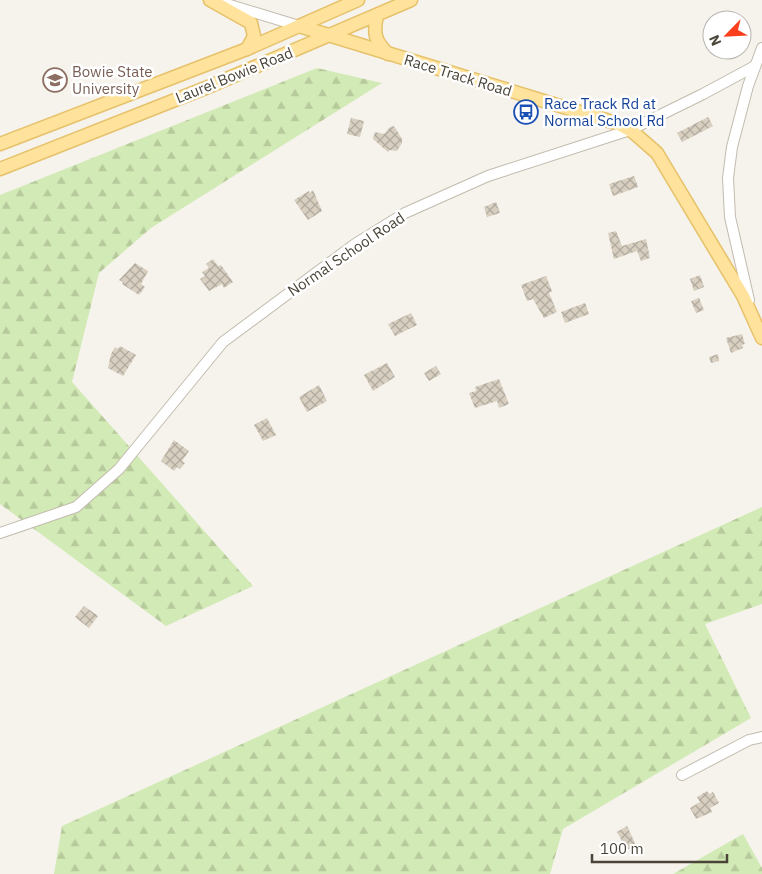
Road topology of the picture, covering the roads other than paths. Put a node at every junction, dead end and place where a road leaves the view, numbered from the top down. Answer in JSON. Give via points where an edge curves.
{"nodes":[{"id":1,"x":212,"y":0,"type":"edge"},
{"id":2,"x":358,"y":0,"type":"edge"},
{"id":3,"x":412,"y":0,"type":"edge"},
{"id":4,"x":377,"y":15,"type":"junction"},
{"id":5,"x":299,"y":26,"type":"junction"},
{"id":6,"x":330,"y":36,"type":"junction"},
{"id":7,"x":762,"y":48,"type":"edge"},
{"id":8,"x":247,"y":49,"type":"junction"},
{"id":9,"x":388,"y":54,"type":"junction"},
{"id":10,"x":754,"y":68,"type":"junction"},
{"id":11,"x":630,"y":130,"type":"junction"},
{"id":12,"x":0,"y":144,"type":"edge"},
{"id":13,"x":0,"y":169,"type":"edge"},
{"id":14,"x":753,"y":316,"type":"junction"},
{"id":15,"x":762,"y":338,"type":"edge"},
{"id":16,"x":0,"y":533,"type":"edge"},
{"id":17,"x":762,"y":737,"type":"edge"},
{"id":18,"x":682,"y":775,"type":"dead end"}],
"edges":[{"from":1,"to":5,"type":"street","name":"Race Track Road"},
{"from":1,"to":8,"type":"main road","via":[[251,23],[254,36]]},
{"from":2,"to":5,"type":"main road","name":"Laurel Bowie Road"},
{"from":3,"to":4,"type":"main road","name":"Laurel Bowie Road"},
{"from":4,"to":6,"type":"main road","name":"Laurel Bowie Road"},
{"from":4,"to":9,"type":"main road","via":[[374,32],[377,42]]},
{"from":5,"to":6,"type":"main road","name":"Race Track Road"},
{"from":5,"to":8,"type":"main road","name":"Laurel Bowie Road"},
{"from":6,"to":9,"type":"main road","name":"Race Track Road"},
{"from":6,"to":13,"type":"main road","name":"Laurel Bowie Road"},
{"from":7,"to":10,"type":"street"},
{"from":8,"to":12,"type":"main road","name":"Laurel Bowie Road"},
{"from":9,"to":11,"type":"main road","name":"Race Track Road"},
{"from":10,"to":11,"type":"street","name":"Normal School Road"},
{"from":10,"to":14,"type":"street","via":[[732,147],[728,178],[730,217]]},
{"from":11,"to":14,"type":"main road","name":"Race Track Road","via":[[658,153]]},
{"from":11,"to":16,"type":"street","name":"Normal School Road","via":[[488,176],[405,213],[355,244],[223,342],[140,446],[100,488],[76,507]]},
{"from":14,"to":15,"type":"main road","name":"Race Track Road"},
{"from":17,"to":18,"type":"street","via":[[749,740]]}]}
